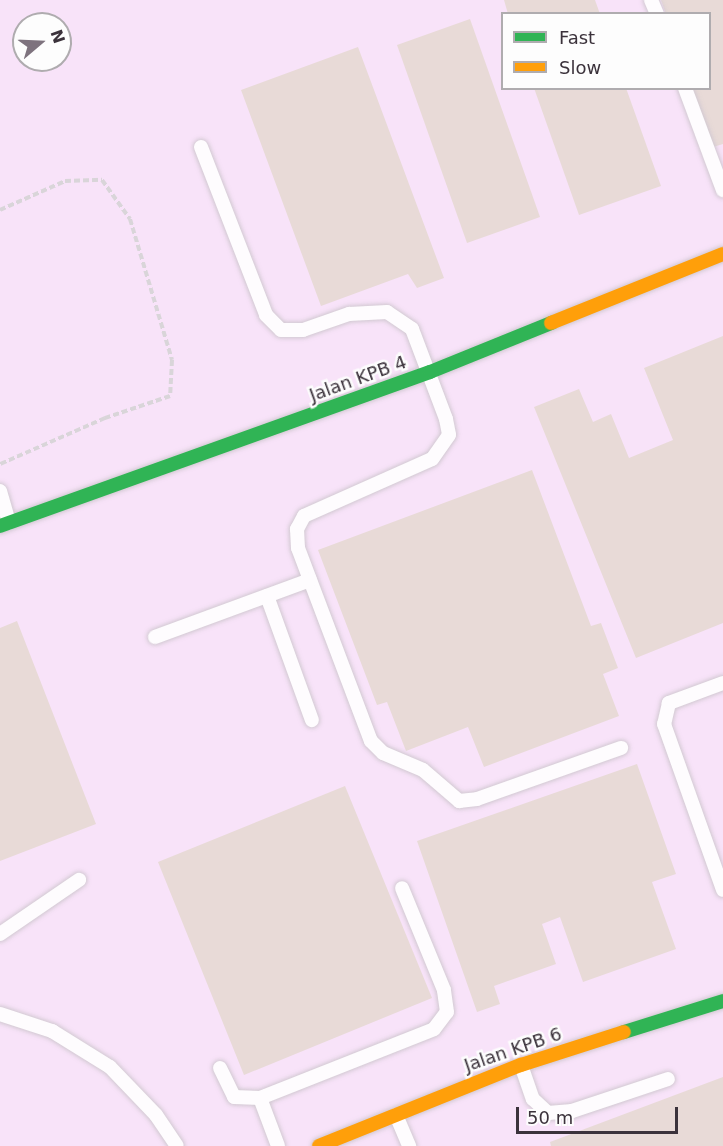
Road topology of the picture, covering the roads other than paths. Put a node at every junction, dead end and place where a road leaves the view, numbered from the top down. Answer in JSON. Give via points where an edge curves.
{"nodes":[{"id":1,"x":686,"y":90,"type":"edge"},
{"id":2,"x":201,"y":147,"type":"dead end"},
{"id":3,"x":723,"y":190,"type":"edge"},
{"id":4,"x":723,"y":254,"type":"edge"},
{"id":5,"x":430,"y":372,"type":"junction"},
{"id":6,"x":0,"y":491,"type":"edge"},
{"id":7,"x":4,"y":525,"type":"edge"},
{"id":8,"x":310,"y":580,"type":"junction"},
{"id":9,"x":267,"y":596,"type":"junction"},
{"id":10,"x":155,"y":638,"type":"dead end"},
{"id":11,"x":723,"y":682,"type":"edge"},
{"id":12,"x":312,"y":720,"type":"dead end"},
{"id":13,"x":621,"y":748,"type":"dead end"},
{"id":14,"x":79,"y":880,"type":"dead end"},
{"id":15,"x":402,"y":888,"type":"dead end"},
{"id":16,"x":723,"y":890,"type":"edge"},
{"id":17,"x":0,"y":934,"type":"edge"},
{"id":18,"x":723,"y":1001,"type":"edge"},
{"id":19,"x":0,"y":1014,"type":"edge"},
{"id":20,"x":521,"y":1065,"type":"junction"},
{"id":21,"x":220,"y":1068,"type":"dead end"},
{"id":22,"x":668,"y":1079,"type":"dead end"},
{"id":23,"x":260,"y":1098,"type":"junction"},
{"id":24,"x":396,"y":1113,"type":"junction"},
{"id":25,"x":177,"y":1146,"type":"edge"},
{"id":26,"x":278,"y":1146,"type":"edge"},
{"id":27,"x":319,"y":1146,"type":"edge"},
{"id":28,"x":409,"y":1146,"type":"edge"}],
"edges":[{"from":1,"to":3,"type":"lane"},
{"from":2,"to":5,"type":"lane","via":[[266,315],[281,330],[303,330],[349,314],[387,312],[412,329]]},
{"from":4,"to":5,"type":"street","name":"Jalan KPB 4"},
{"from":5,"to":7,"type":"street","name":"Jalan KPB 4"},
{"from":5,"to":8,"type":"lane","via":[[449,435],[443,449],[432,459],[304,516],[297,529],[298,548]]},
{"from":6,"to":7,"type":"lane"},
{"from":8,"to":9,"type":"lane"},
{"from":8,"to":13,"type":"lane","via":[[371,741],[383,753],[423,770],[459,801],[477,799]]},
{"from":9,"to":10,"type":"lane"},
{"from":9,"to":12,"type":"lane"},
{"from":11,"to":16,"type":"lane","via":[[669,703],[664,711],[664,724]]},
{"from":14,"to":17,"type":"lane"},
{"from":15,"to":23,"type":"lane","via":[[444,990],[447,1012],[434,1029]]},
{"from":18,"to":20,"type":"street","name":"Jalan KPB 6"},
{"from":19,"to":25,"type":"lane","via":[[52,1030],[110,1067],[156,1115]]},
{"from":20,"to":22,"type":"lane","via":[[533,1099],[548,1113],[572,1111]]},
{"from":20,"to":24,"type":"street","name":"Jalan KPB 6"},
{"from":21,"to":23,"type":"lane","via":[[234,1097]]},
{"from":23,"to":26,"type":"lane"},
{"from":24,"to":27,"type":"street","name":"Jalan KPB 6"},
{"from":24,"to":28,"type":"lane"}]}
